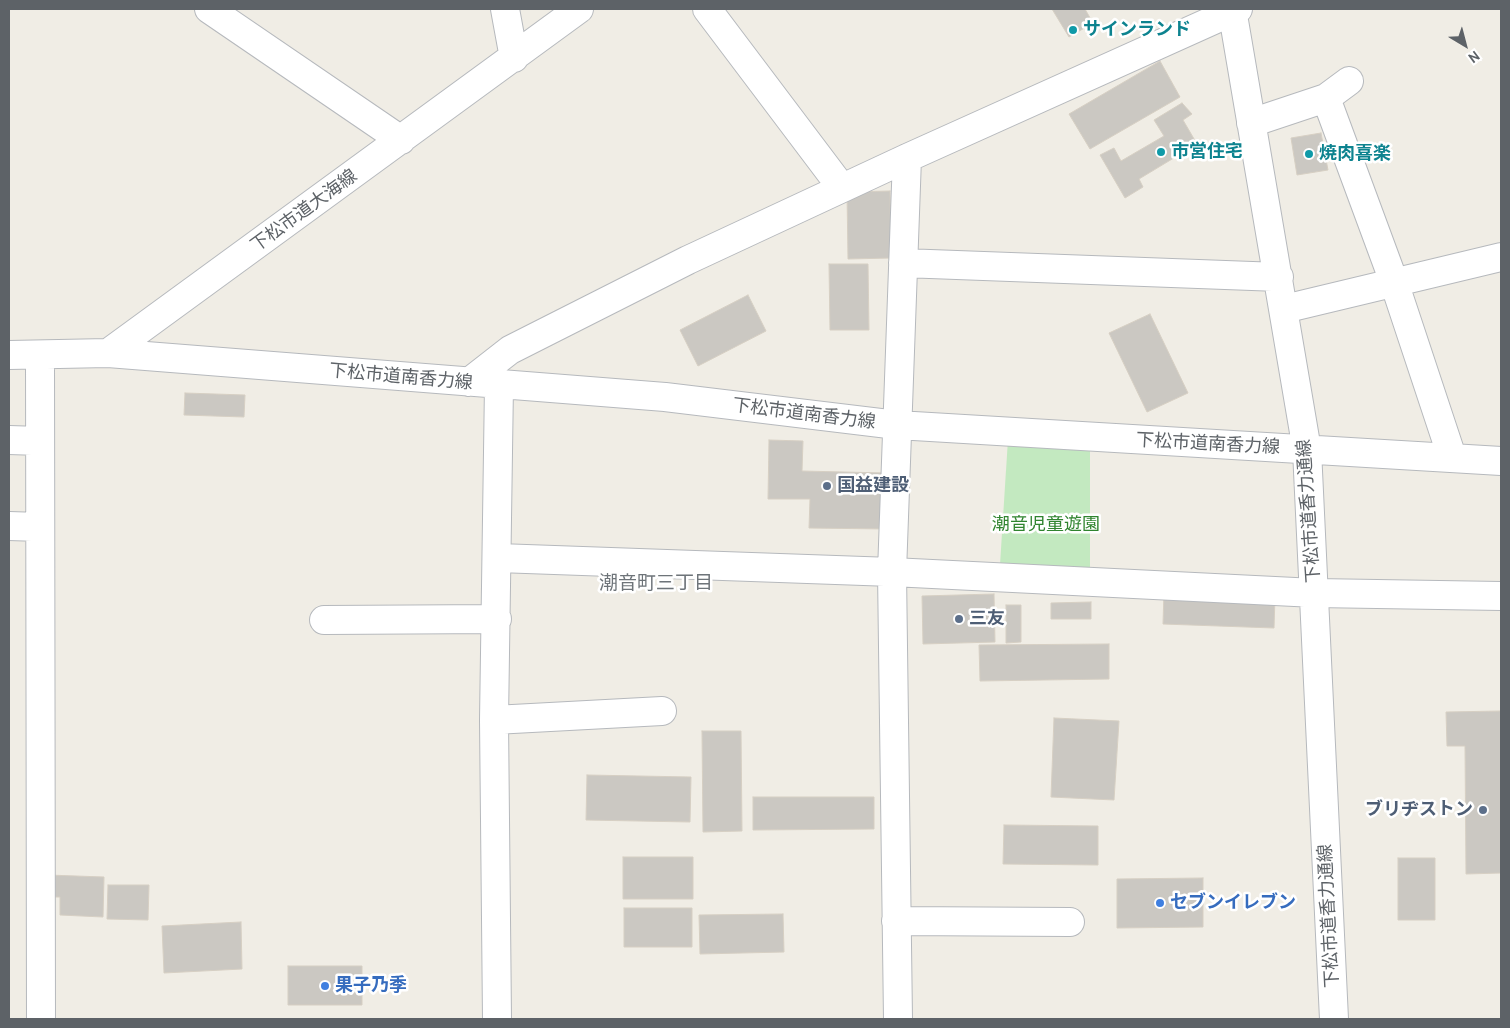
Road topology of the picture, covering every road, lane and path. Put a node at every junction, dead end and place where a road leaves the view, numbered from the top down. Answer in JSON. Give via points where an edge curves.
{"nodes":[{"id":1,"x":209,"y":9,"type":"edge"},
{"id":2,"x":505,"y":9,"type":"edge"},
{"id":3,"x":578,"y":9,"type":"edge"},
{"id":4,"x":707,"y":9,"type":"edge"},
{"id":5,"x":1233,"y":9,"type":"edge"},
{"id":6,"x":514,"y":58,"type":"junction"},
{"id":7,"x":1349,"y":81,"type":"dead end"},
{"id":8,"x":1326,"y":98,"type":"junction"},
{"id":9,"x":1251,"y":123,"type":"junction"},
{"id":10,"x":401,"y":140,"type":"junction"},
{"id":11,"x":907,"y":158,"type":"junction"},
{"id":12,"x":842,"y":188,"type":"junction"},
{"id":13,"x":1501,"y":257,"type":"edge"},
{"id":14,"x":903,"y":263,"type":"junction"},
{"id":15,"x":1279,"y":277,"type":"junction"},
{"id":16,"x":1394,"y":282,"type":"junction"},
{"id":17,"x":1284,"y":308,"type":"junction"},
{"id":18,"x":108,"y":354,"type":"junction"},
{"id":19,"x":9,"y":355,"type":"edge"},
{"id":20,"x":40,"y":356,"type":"junction"},
{"id":21,"x":469,"y":382,"type":"junction"},
{"id":22,"x":499,"y":385,"type":"junction"},
{"id":23,"x":897,"y":425,"type":"junction"},
{"id":24,"x":9,"y":440,"type":"edge"},
{"id":25,"x":40,"y":441,"type":"junction"},
{"id":26,"x":1307,"y":450,"type":"junction"},
{"id":27,"x":1452,"y":457,"type":"junction"},
{"id":28,"x":1501,"y":461,"type":"edge"},
{"id":29,"x":9,"y":526,"type":"edge"},
{"id":30,"x":40,"y":527,"type":"junction"},
{"id":31,"x":498,"y":558,"type":"junction"},
{"id":32,"x":892,"y":572,"type":"junction"},
{"id":33,"x":1315,"y":593,"type":"junction"},
{"id":34,"x":1501,"y":596,"type":"edge"},
{"id":35,"x":497,"y":619,"type":"junction"},
{"id":36,"x":324,"y":620,"type":"dead end"},
{"id":37,"x":662,"y":711,"type":"dead end"},
{"id":38,"x":494,"y":720,"type":"junction"},
{"id":39,"x":896,"y":921,"type":"junction"},
{"id":40,"x":1070,"y":922,"type":"dead end"},
{"id":41,"x":42,"y":1019,"type":"edge"},
{"id":42,"x":497,"y":1019,"type":"edge"},
{"id":43,"x":898,"y":1019,"type":"edge"},
{"id":44,"x":1334,"y":1019,"type":"edge"}],
"edges":[{"from":1,"to":10,"type":"street"},
{"from":2,"to":6,"type":"street"},
{"from":3,"to":6,"type":"street","name":"下松市道大海線"},
{"from":4,"to":12,"type":"street"},
{"from":5,"to":9,"type":"street","name":"下松市道香力通線"},
{"from":5,"to":11,"type":"street"},
{"from":6,"to":10,"type":"street","name":"下松市道大海線"},
{"from":7,"to":8,"type":"street"},
{"from":8,"to":9,"type":"street"},
{"from":8,"to":16,"type":"street"},
{"from":9,"to":15,"type":"street","name":"下松市道香力通線"},
{"from":10,"to":18,"type":"street","name":"下松市道大海線"},
{"from":11,"to":12,"type":"street"},
{"from":11,"to":14,"type":"street"},
{"from":12,"to":21,"type":"street","via":[[688,260],[510,350]]},
{"from":13,"to":16,"type":"street"},
{"from":14,"to":15,"type":"street"},
{"from":14,"to":23,"type":"street"},
{"from":15,"to":17,"type":"street","name":"下松市道香力通線"},
{"from":16,"to":17,"type":"street"},
{"from":16,"to":27,"type":"street"},
{"from":17,"to":26,"type":"street","name":"下松市道香力通線"},
{"from":18,"to":20,"type":"street"},
{"from":18,"to":21,"type":"street","name":"下松市道南香力線"},
{"from":19,"to":20,"type":"street"},
{"from":20,"to":25,"type":"street"},
{"from":21,"to":22,"type":"street","name":"下松市道南香力線"},
{"from":22,"to":23,"type":"street","name":"下松市道南香力線","via":[[665,396]]},
{"from":22,"to":31,"type":"street"},
{"from":23,"to":26,"type":"street","name":"下松市道南香力線"},
{"from":23,"to":32,"type":"street"},
{"from":24,"to":25,"type":"street"},
{"from":25,"to":30,"type":"street"},
{"from":26,"to":27,"type":"street","name":"下松市道南香力線"},
{"from":26,"to":33,"type":"street","name":"下松市道香力通線"},
{"from":27,"to":28,"type":"street","name":"下松市道南香力線"},
{"from":29,"to":30,"type":"street"},
{"from":30,"to":41,"type":"street"},
{"from":31,"to":32,"type":"street"},
{"from":31,"to":35,"type":"street"},
{"from":32,"to":33,"type":"street"},
{"from":32,"to":39,"type":"street"},
{"from":33,"to":34,"type":"street"},
{"from":33,"to":44,"type":"street","name":"下松市道香力通線"},
{"from":35,"to":36,"type":"street"},
{"from":35,"to":38,"type":"street"},
{"from":37,"to":38,"type":"street"},
{"from":38,"to":42,"type":"street"},
{"from":39,"to":40,"type":"street"},
{"from":39,"to":43,"type":"street"}]}
